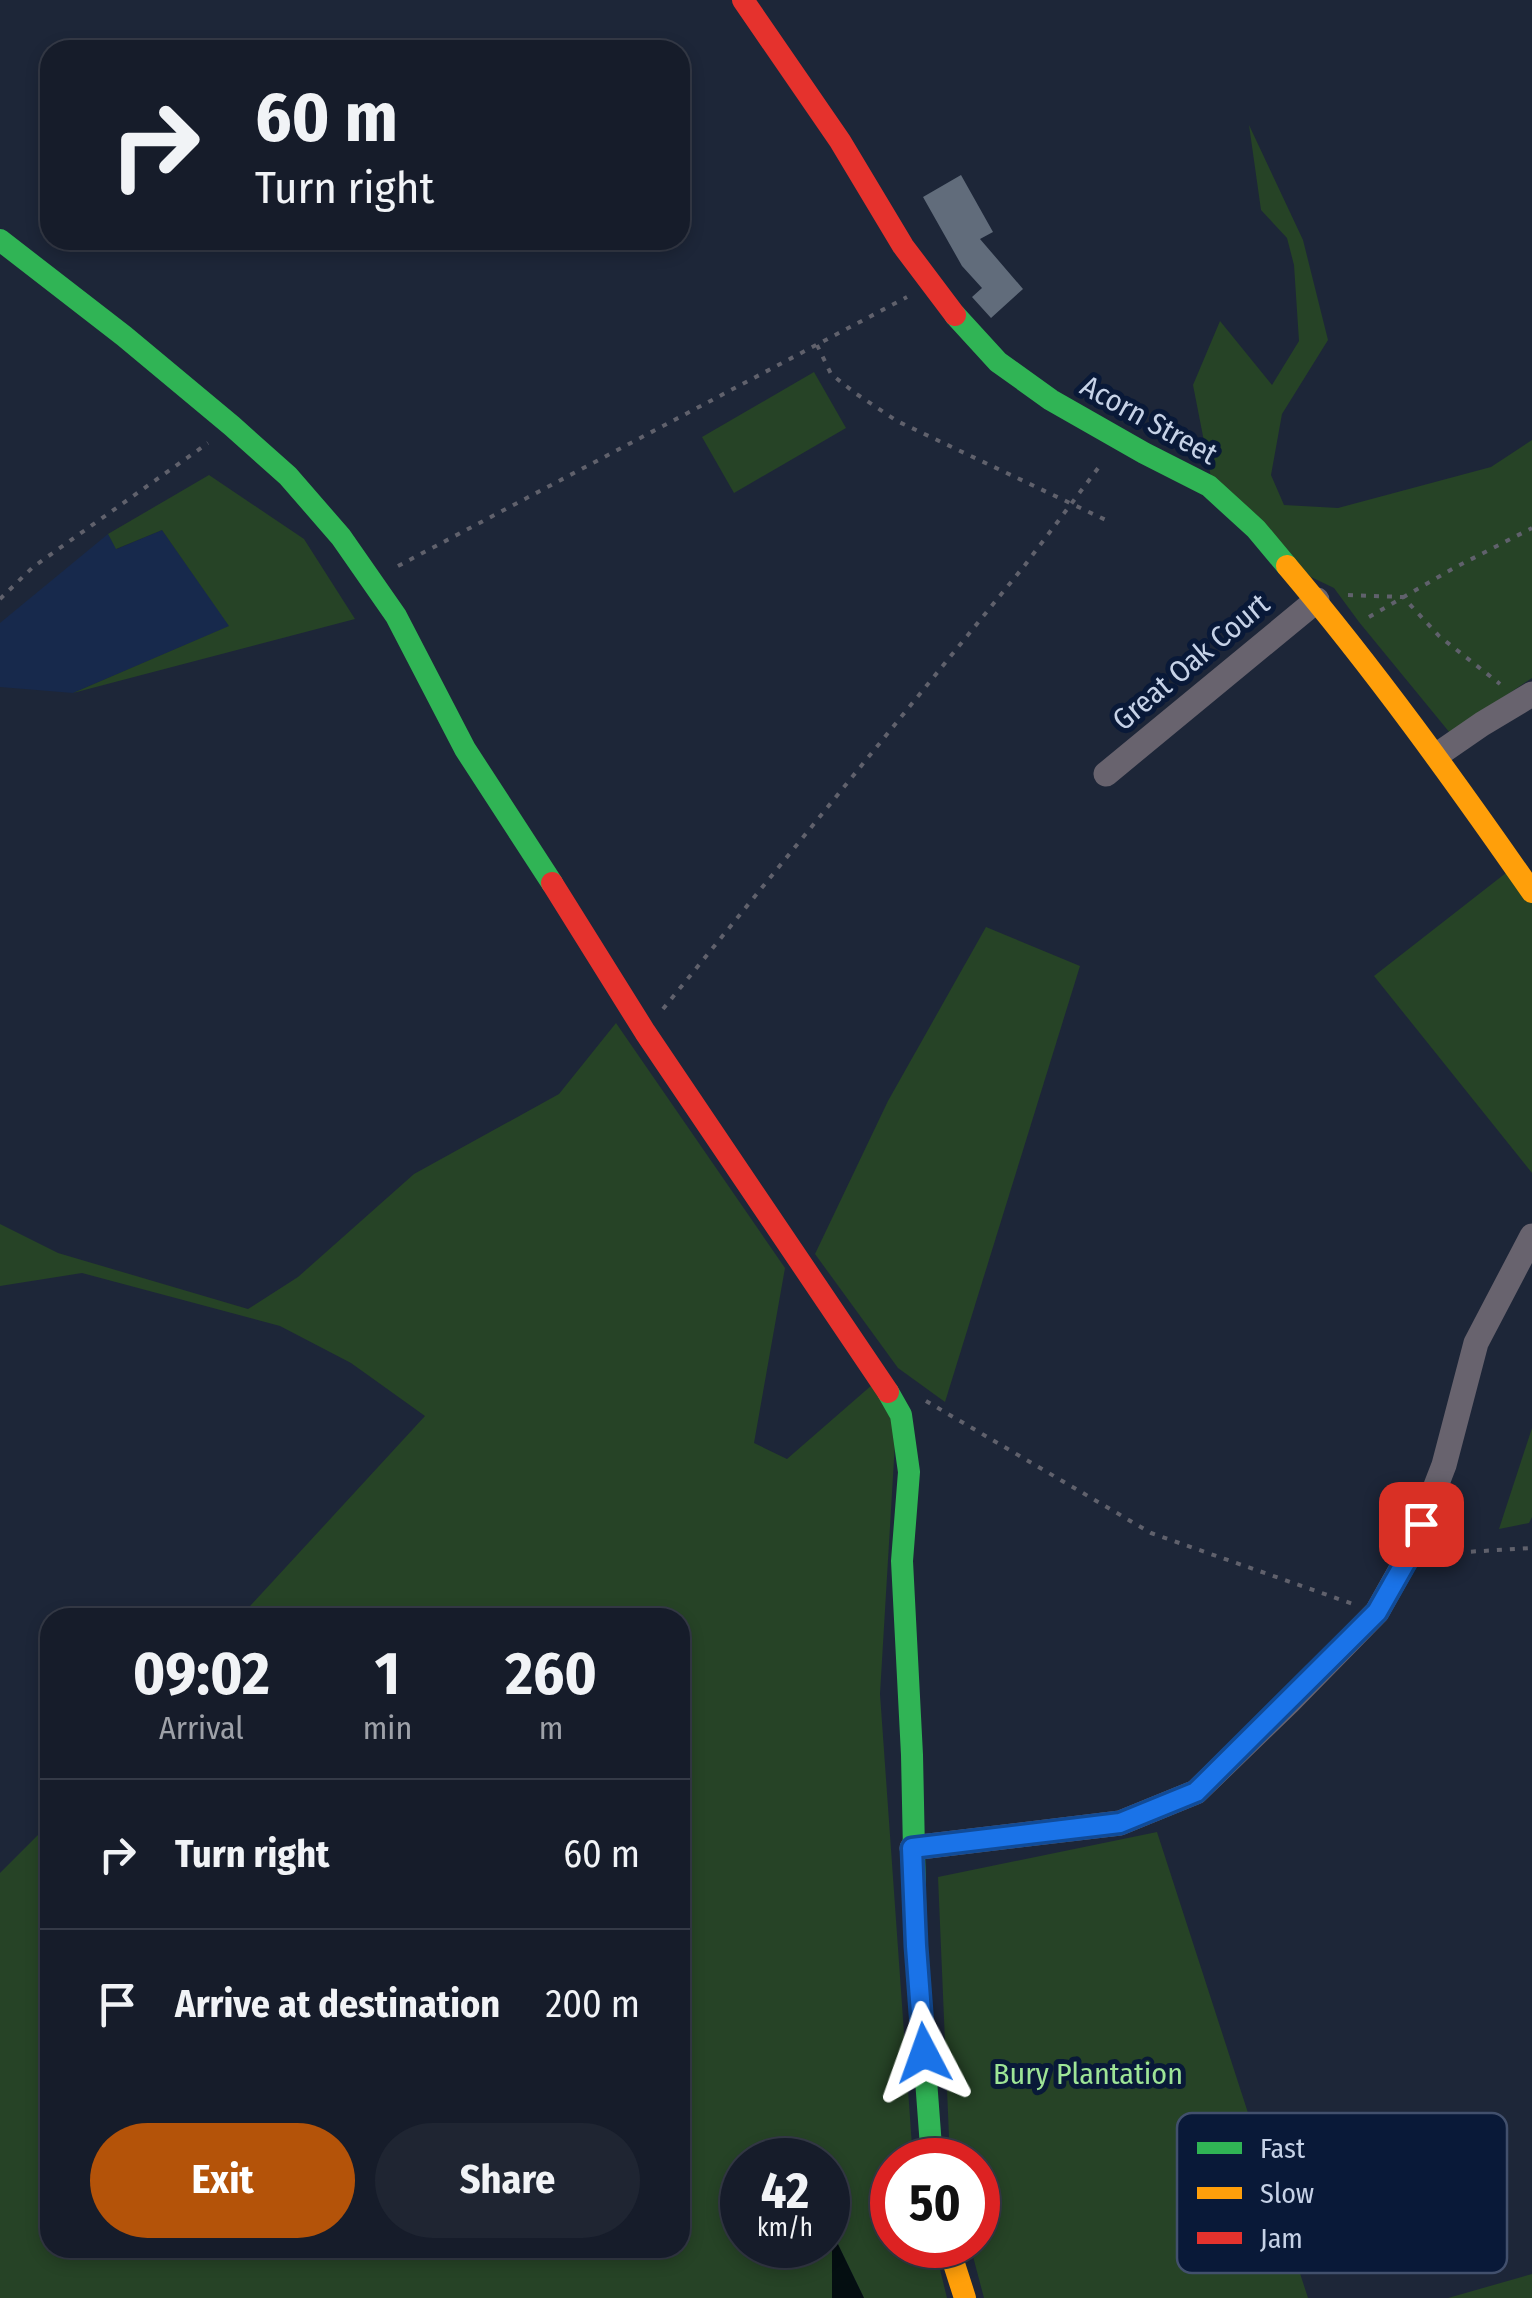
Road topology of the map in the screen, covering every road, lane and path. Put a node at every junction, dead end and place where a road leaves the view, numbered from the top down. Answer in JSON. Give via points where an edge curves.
{"nodes":[{"id":1,"x":743,"y":0,"type":"edge"},
{"id":2,"x":0,"y":240,"type":"edge"},
{"id":3,"x":931,"y":285,"type":"junction"},
{"id":4,"x":817,"y":345,"type":"junction"},
{"id":5,"x":232,"y":426,"type":"junction"},
{"id":6,"x":1120,"y":439,"type":"junction"},
{"id":7,"x":1072,"y":502,"type":"junction"},
{"id":8,"x":1110,"y":522,"type":"dead end"},
{"id":9,"x":1532,"y":528,"type":"edge"},
{"id":10,"x":372,"y":580,"type":"junction"},
{"id":11,"x":1404,"y":597,"type":"junction"},
{"id":12,"x":0,"y":600,"type":"edge"},
{"id":13,"x":1320,"y":603,"type":"junction"},
{"id":14,"x":1343,"y":632,"type":"junction"},
{"id":15,"x":1527,"y":697,"type":"edge"},
{"id":16,"x":1437,"y":754,"type":"junction"},
{"id":17,"x":1106,"y":774,"type":"dead end"},
{"id":18,"x":1532,"y":892,"type":"edge"},
{"id":19,"x":644,"y":1032,"type":"junction"},
{"id":20,"x":1532,"y":1236,"type":"edge"},
{"id":21,"x":919,"y":1398,"type":"dead end"},
{"id":22,"x":1532,"y":1548,"type":"edge"},
{"id":23,"x":1410,"y":1554,"type":"junction"},
{"id":24,"x":1377,"y":1612,"type":"junction"},
{"id":25,"x":912,"y":1848,"type":"junction"},
{"id":26,"x":930,"y":2138,"type":"edge"},
{"id":27,"x":955,"y":2268,"type":"edge"},
{"id":28,"x":965,"y":2298,"type":"edge"}],
"edges":[{"from":1,"to":3,"type":"main road","name":"Acorn Street"},
{"from":2,"to":5,"type":"main road"},
{"from":3,"to":4,"type":"path"},
{"from":3,"to":6,"type":"main road","name":"Acorn Street","via":[[998,362]]},
{"from":4,"to":7,"type":"path","via":[[831,374],[898,421]]},
{"from":4,"to":10,"type":"path"},
{"from":5,"to":10,"type":"main road","via":[[288,476]]},
{"from":5,"to":12,"type":"path","via":[[34,567]]},
{"from":6,"to":7,"type":"path"},
{"from":6,"to":13,"type":"main road","name":"Acorn Street","via":[[1209,486]]},
{"from":7,"to":8,"type":"path"},
{"from":7,"to":19,"type":"path"},
{"from":9,"to":11,"type":"path"},
{"from":10,"to":19,"type":"main road","via":[[465,749]]},
{"from":11,"to":13,"type":"path","via":[[1339,594]]},
{"from":11,"to":14,"type":"path"},
{"from":11,"to":15,"type":"path","via":[[1439,636]]},
{"from":13,"to":14,"type":"main road","name":"Acorn Street"},
{"from":13,"to":17,"type":"street","name":"Great Oak Court"},
{"from":14,"to":16,"type":"main road","name":"Acorn Street"},
{"from":15,"to":16,"type":"street"},
{"from":16,"to":18,"type":"main road","name":"Acorn Street"},
{"from":19,"to":25,"type":"main road","via":[[901,1414],[909,1472],[902,1562]]},
{"from":20,"to":23,"type":"street","via":[[1476,1343],[1444,1466]]},
{"from":21,"to":24,"type":"path","via":[[1151,1534]]},
{"from":22,"to":23,"type":"path"},
{"from":23,"to":24,"type":"street"},
{"from":24,"to":25,"type":"street","via":[[1196,1792],[1120,1823]]},
{"from":25,"to":26,"type":"main road"},
{"from":27,"to":28,"type":"main road"}]}
